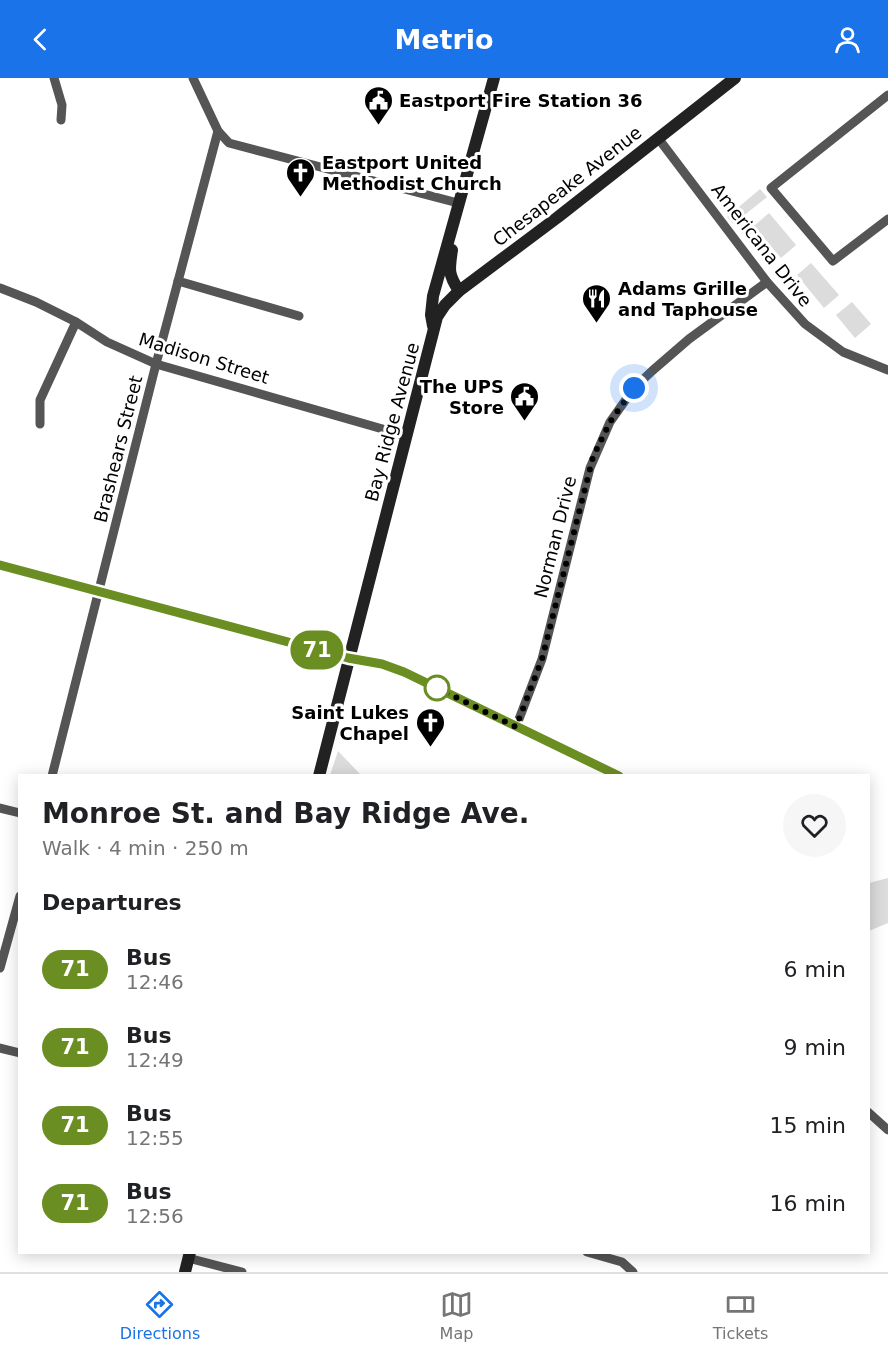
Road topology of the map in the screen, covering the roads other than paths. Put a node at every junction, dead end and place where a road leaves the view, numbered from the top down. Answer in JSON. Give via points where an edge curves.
{"nodes":[{"id":1,"x":54,"y":78,"type":"edge"},
{"id":2,"x":193,"y":78,"type":"edge"},
{"id":3,"x":494,"y":78,"type":"edge"},
{"id":4,"x":735,"y":78,"type":"edge"},
{"id":5,"x":888,"y":95,"type":"edge"},
{"id":6,"x":61,"y":120,"type":"dead end"},
{"id":7,"x":218,"y":131,"type":"junction"},
{"id":8,"x":658,"y":138,"type":"junction"},
{"id":9,"x":458,"y":203,"type":"junction"},
{"id":10,"x":888,"y":219,"type":"edge"},
{"id":11,"x":449,"y":235,"type":"junction"},
{"id":12,"x":178,"y":281,"type":"junction"},
{"id":13,"x":767,"y":282,"type":"junction"},
{"id":14,"x":0,"y":288,"type":"edge"},
{"id":15,"x":459,"y":291,"type":"junction"},
{"id":16,"x":299,"y":316,"type":"dead end"},
{"id":17,"x":76,"y":322,"type":"junction"},
{"id":18,"x":434,"y":332,"type":"junction"},
{"id":19,"x":156,"y":364,"type":"junction"},
{"id":20,"x":888,"y":370,"type":"edge"},
{"id":21,"x":40,"y":424,"type":"dead end"},
{"id":22,"x":407,"y":436,"type":"junction"},
{"id":23,"x":0,"y":565,"type":"edge"},
{"id":24,"x":99,"y":592,"type":"junction"},
{"id":25,"x":348,"y":658,"type":"junction"},
{"id":26,"x":516,"y":727,"type":"junction"},
{"id":27,"x":53,"y":774,"type":"edge"},
{"id":28,"x":319,"y":774,"type":"edge"},
{"id":29,"x":615,"y":774,"type":"edge"},
{"id":30,"x":0,"y":808,"type":"edge"},
{"id":31,"x":18,"y":812,"type":"edge"},
{"id":32,"x":18,"y":903,"type":"edge"},
{"id":33,"x":0,"y":968,"type":"edge"},
{"id":34,"x":0,"y":1048,"type":"edge"},
{"id":35,"x":18,"y":1052,"type":"edge"},
{"id":36,"x":870,"y":1114,"type":"edge"},
{"id":37,"x":888,"y":1130,"type":"edge"},
{"id":38,"x":594,"y":1254,"type":"edge"},
{"id":39,"x":189,"y":1255,"type":"edge"},
{"id":40,"x":185,"y":1272,"type":"edge"},
{"id":41,"x":242,"y":1272,"type":"edge"},
{"id":42,"x":633,"y":1272,"type":"edge"}],
"edges":[{"from":1,"to":6,"type":"street","via":[[62,105]]},
{"from":2,"to":7,"type":"street"},
{"from":3,"to":9,"type":"main road","name":"Bay Ridge Avenue"},
{"from":4,"to":8,"type":"main road","name":"Chesapeake Avenue"},
{"from":5,"to":10,"type":"street","via":[[771,188],[833,261]]},
{"from":7,"to":9,"type":"street","via":[[229,143],[242,147]]},
{"from":7,"to":12,"type":"street","name":"Brashears Street"},
{"from":8,"to":13,"type":"street","name":"Americana Drive"},
{"from":8,"to":15,"type":"main road","name":"Chesapeake Avenue"},
{"from":9,"to":11,"type":"main road","name":"Bay Ridge Avenue"},
{"from":11,"to":15,"type":"main road","via":[[453,248],[450,278]]},
{"from":11,"to":18,"type":"main road","name":"Bay Ridge Avenue","via":[[433,298]]},
{"from":12,"to":16,"type":"street"},
{"from":12,"to":19,"type":"street","name":"Brashears Street"},
{"from":13,"to":20,"type":"street","name":"Americana Drive","via":[[824,339],[843,352]]},
{"from":13,"to":26,"type":"street","name":"Norman Drive","via":[[652,371],[634,388],[610,422],[593,457],[542,659]]},
{"from":14,"to":17,"type":"street","name":"Madison Street"},
{"from":15,"to":18,"type":"main road","name":"Chesapeake Avenue","via":[[437,317]]},
{"from":17,"to":19,"type":"street","name":"Madison Street","via":[[107,342]]},
{"from":17,"to":21,"type":"street","via":[[40,399]]},
{"from":18,"to":22,"type":"main road","name":"Bay Ridge Avenue"},
{"from":19,"to":22,"type":"street","name":"Madison Street"},
{"from":19,"to":24,"type":"street","name":"Brashears Street"},
{"from":22,"to":25,"type":"main road","name":"Bay Ridge Avenue"},
{"from":23,"to":24,"type":"street"},
{"from":24,"to":25,"type":"street"},
{"from":24,"to":27,"type":"street","name":"Brashears Street"},
{"from":25,"to":26,"type":"street","via":[[404,672]]},
{"from":25,"to":28,"type":"main road","name":"Bay Ridge Avenue"},
{"from":26,"to":29,"type":"street"},
{"from":30,"to":31,"type":"street"},
{"from":32,"to":33,"type":"street"},
{"from":34,"to":35,"type":"street"},
{"from":36,"to":37,"type":"street"},
{"from":38,"to":42,"type":"street","via":[[622,1262]]},
{"from":39,"to":40,"type":"main road"},
{"from":39,"to":41,"type":"street"}]}
